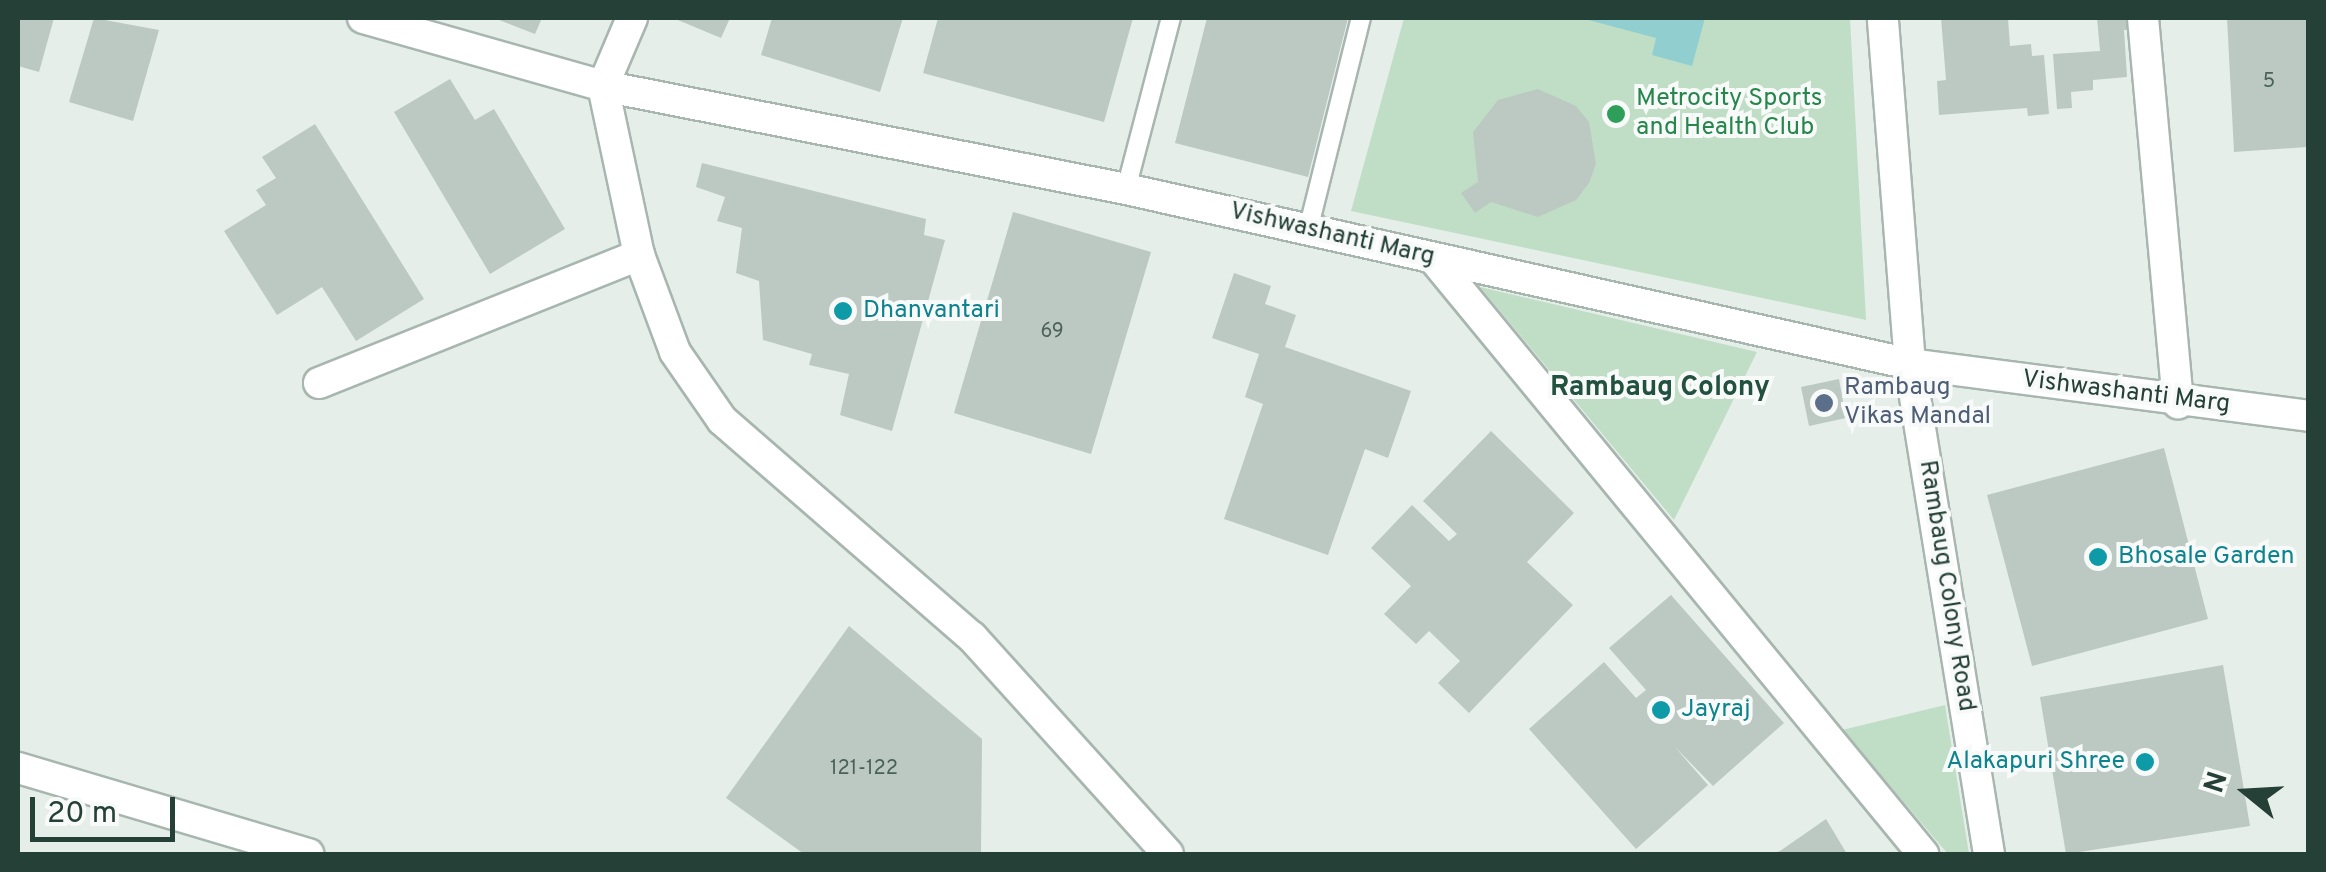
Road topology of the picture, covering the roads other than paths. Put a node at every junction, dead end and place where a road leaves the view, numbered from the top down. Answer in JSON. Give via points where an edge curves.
{"nodes":[{"id":1,"x":363,"y":18,"type":"edge"},
{"id":2,"x":632,"y":18,"type":"edge"},
{"id":3,"x":1171,"y":18,"type":"edge"},
{"id":4,"x":1361,"y":18,"type":"edge"},
{"id":5,"x":1883,"y":18,"type":"edge"},
{"id":6,"x":2144,"y":18,"type":"edge"},
{"id":7,"x":604,"y":86,"type":"junction"},
{"id":8,"x":1126,"y":189,"type":"junction"},
{"id":9,"x":1308,"y":230,"type":"junction"},
{"id":10,"x":639,"y":255,"type":"junction"},
{"id":11,"x":1434,"y":258,"type":"junction"},
{"id":12,"x":1910,"y":364,"type":"junction"},
{"id":13,"x":318,"y":383,"type":"dead end"},
{"id":14,"x":2178,"y":404,"type":"junction"},
{"id":15,"x":2308,"y":416,"type":"edge"},
{"id":16,"x":18,"y":768,"type":"edge"},
{"id":17,"x":309,"y":854,"type":"edge"},
{"id":18,"x":1168,"y":854,"type":"edge"},
{"id":19,"x":1923,"y":854,"type":"edge"},
{"id":20,"x":1990,"y":854,"type":"edge"}],
"edges":[{"from":1,"to":7,"type":"street","name":"Vishwashanti Marg"},
{"from":2,"to":7,"type":"street"},
{"from":3,"to":8,"type":"lane"},
{"from":4,"to":9,"type":"lane"},
{"from":5,"to":12,"type":"street","name":"Rambaug Colony Road"},
{"from":6,"to":14,"type":"street"},
{"from":7,"to":8,"type":"street","name":"Vishwashanti Marg"},
{"from":7,"to":10,"type":"street"},
{"from":8,"to":9,"type":"street","name":"Vishwashanti Marg"},
{"from":9,"to":11,"type":"street","name":"Vishwashanti Marg"},
{"from":10,"to":13,"type":"street"},
{"from":10,"to":18,"type":"street","via":[[675,352],[722,420],[972,637]]},
{"from":11,"to":12,"type":"street","name":"Vishwashanti Marg"},
{"from":11,"to":19,"type":"street"},
{"from":12,"to":14,"type":"street","name":"Vishwashanti Marg"},
{"from":12,"to":20,"type":"street","name":"Rambaug Colony Road"},
{"from":14,"to":15,"type":"street","name":"Vishwashanti Marg"},
{"from":16,"to":17,"type":"street"}]}
